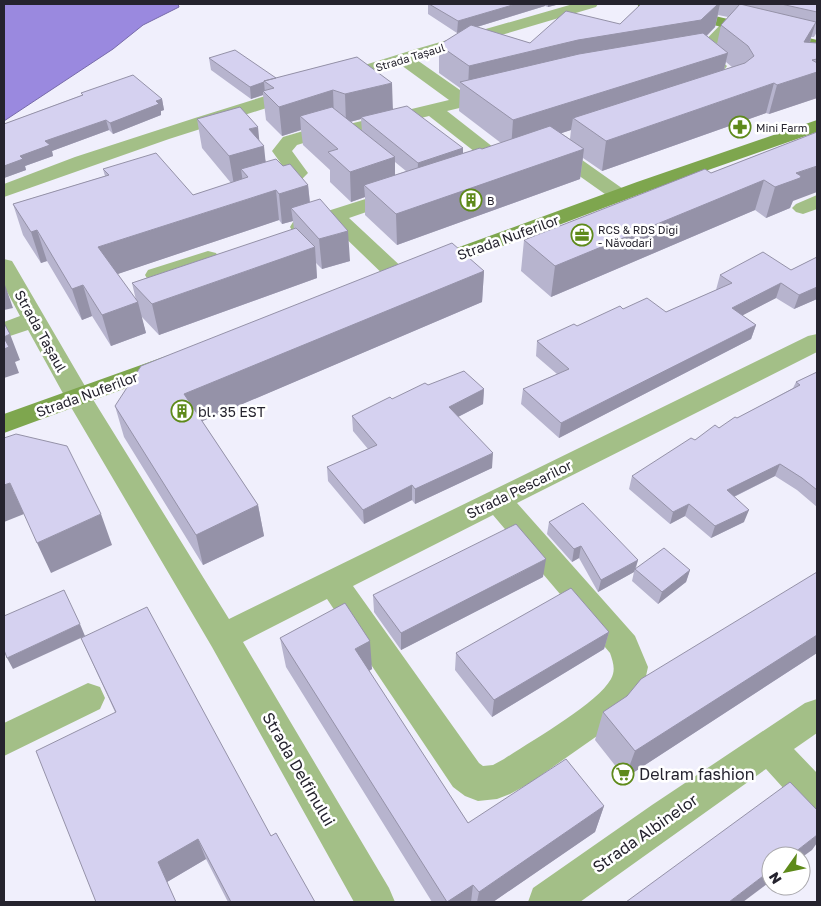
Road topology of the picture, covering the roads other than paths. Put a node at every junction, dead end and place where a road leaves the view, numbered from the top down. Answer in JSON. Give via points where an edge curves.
{"nodes":[{"id":1,"x":590,"y":4,"type":"edge"},
{"id":2,"x":644,"y":4,"type":"edge"},
{"id":3,"x":730,"y":24,"type":"junction"},
{"id":4,"x":817,"y":45,"type":"edge"},
{"id":5,"x":404,"y":58,"type":"junction"},
{"id":6,"x":734,"y":80,"type":"edge"},
{"id":7,"x":510,"y":90,"type":"edge"},
{"id":8,"x":464,"y":102,"type":"junction"},
{"id":9,"x":423,"y":111,"type":"junction"},
{"id":10,"x":817,"y":126,"type":"edge"},
{"id":11,"x":344,"y":131,"type":"junction"},
{"id":12,"x":365,"y":149,"type":"edge"},
{"id":13,"x":411,"y":185,"type":"edge"},
{"id":14,"x":248,"y":190,"type":"edge"},
{"id":15,"x":4,"y":191,"type":"edge"},
{"id":16,"x":619,"y":195,"type":"junction"},
{"id":17,"x":335,"y":216,"type":"junction"},
{"id":18,"x":279,"y":234,"type":"edge"},
{"id":19,"x":222,"y":253,"type":"edge"},
{"id":20,"x":4,"y":266,"type":"edge"},
{"id":21,"x":156,"y":275,"type":"edge"},
{"id":22,"x":35,"y":320,"type":"junction"},
{"id":23,"x":4,"y":330,"type":"edge"},
{"id":24,"x":817,"y":342,"type":"edge"},
{"id":25,"x":189,"y":356,"type":"edge"},
{"id":26,"x":78,"y":398,"type":"junction"},
{"id":27,"x":4,"y":424,"type":"edge"},
{"id":28,"x":497,"y":500,"type":"junction"},
{"id":29,"x":332,"y":581,"type":"junction"},
{"id":30,"x":223,"y":637,"type":"junction"},
{"id":31,"x":88,"y":698,"type":"dead end"},
{"id":32,"x":817,"y":714,"type":"edge"},
{"id":33,"x":4,"y":740,"type":"edge"},
{"id":34,"x":769,"y":747,"type":"junction"},
{"id":35,"x":817,"y":799,"type":"edge"},
{"id":36,"x":375,"y":902,"type":"edge"},
{"id":37,"x":547,"y":902,"type":"edge"}],
"edges":[{"from":1,"to":5,"type":"street","name":"Strada Tașaul"},
{"from":2,"to":3,"type":"street"},
{"from":3,"to":4,"type":"street"},
{"from":3,"to":6,"type":"street","via":[[695,54]]},
{"from":5,"to":8,"type":"street"},
{"from":5,"to":15,"type":"street","name":"Strada Tașaul","via":[[144,149]]},
{"from":7,"to":8,"type":"street"},
{"from":8,"to":9,"type":"street"},
{"from":9,"to":11,"type":"street"},
{"from":9,"to":16,"type":"street","via":[[518,156]]},
{"from":10,"to":16,"type":"street","name":"Strada Nuferilor"},
{"from":11,"to":12,"type":"street"},
{"from":11,"to":14,"type":"street","via":[[335,127],[290,141],[282,151],[298,172]]},
{"from":13,"to":17,"type":"street"},
{"from":16,"to":17,"type":"street","name":"Strada Nuferilor","via":[[390,280]]},
{"from":17,"to":18,"type":"street"},
{"from":19,"to":21,"type":"street"},
{"from":20,"to":22,"type":"street","name":"Strada Tașaul"},
{"from":22,"to":23,"type":"street"},
{"from":22,"to":26,"type":"street","name":"Strada Tașaul"},
{"from":24,"to":28,"type":"street","name":"Strada Pescarilor"},
{"from":25,"to":26,"type":"street","name":"Strada Nuferilor"},
{"from":26,"to":27,"type":"street","name":"Strada Nuferilor"},
{"from":26,"to":30,"type":"street","name":"Strada Tașaul"},
{"from":28,"to":29,"type":"street","name":"Strada Pescarilor"},
{"from":28,"to":29,"type":"street","via":[[624,646],[631,667],[628,685],[605,710],[497,782],[478,784],[466,775]]},
{"from":29,"to":30,"type":"street","name":"Strada Pescarilor"},
{"from":30,"to":36,"type":"street","name":"Strada Delfinului"},
{"from":31,"to":33,"type":"street"},
{"from":32,"to":34,"type":"street","name":"Strada Albinelor"},
{"from":34,"to":35,"type":"street"},
{"from":34,"to":37,"type":"street","name":"Strada Albinelor"}]}
